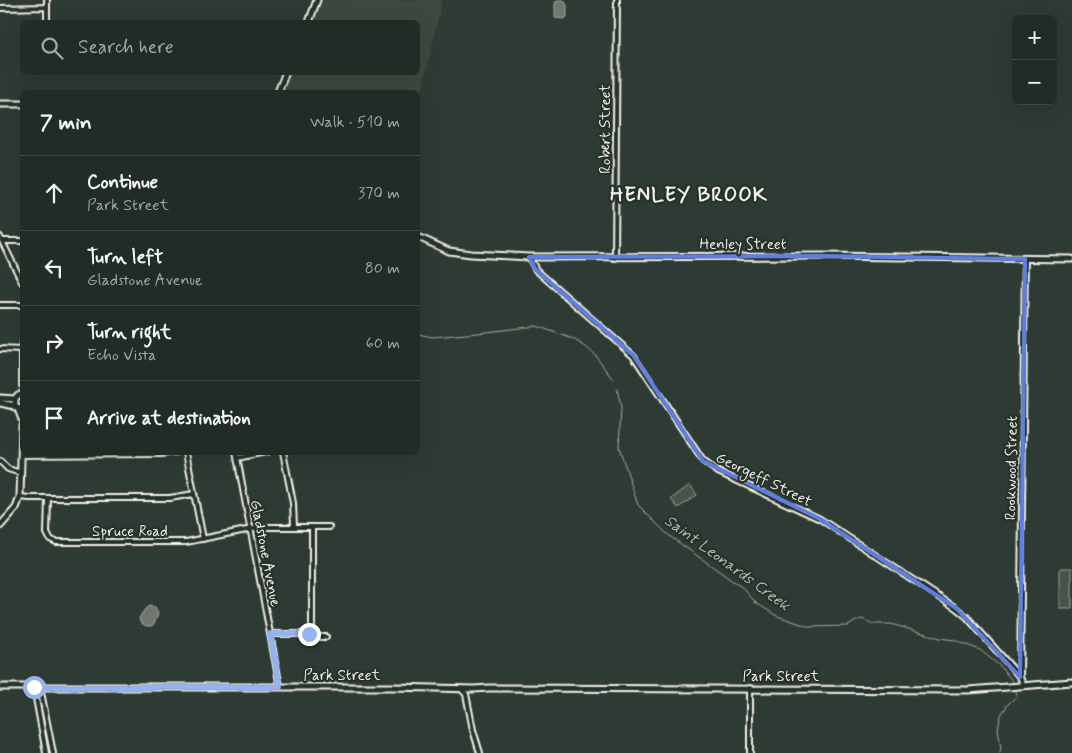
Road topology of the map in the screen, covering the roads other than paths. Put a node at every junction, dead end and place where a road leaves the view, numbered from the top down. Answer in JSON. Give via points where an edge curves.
{"nodes":[{"id":1,"x":47,"y":0,"type":"edge"},
{"id":2,"x":317,"y":0,"type":"edge"},
{"id":3,"x":617,"y":0,"type":"edge"},
{"id":4,"x":47,"y":7,"type":"junction"},
{"id":5,"x":0,"y":8,"type":"edge"},
{"id":6,"x":47,"y":20,"type":"edge"},
{"id":7,"x":309,"y":20,"type":"edge"},
{"id":8,"x":285,"y":75,"type":"edge"},
{"id":9,"x":279,"y":90,"type":"edge"},
{"id":10,"x":0,"y":104,"type":"edge"},
{"id":11,"x":20,"y":104,"type":"edge"},
{"id":12,"x":420,"y":238,"type":"edge"},
{"id":13,"x":1,"y":239,"type":"edge"},
{"id":14,"x":20,"y":241,"type":"edge"},
{"id":15,"x":529,"y":257,"type":"junction"},
{"id":16,"x":615,"y":258,"type":"junction"},
{"id":17,"x":1025,"y":259,"type":"junction"},
{"id":18,"x":1072,"y":259,"type":"edge"},
{"id":19,"x":20,"y":278,"type":"edge"},
{"id":20,"x":0,"y":305,"type":"edge"},
{"id":21,"x":20,"y":306,"type":"edge"},
{"id":22,"x":0,"y":349,"type":"edge"},
{"id":23,"x":20,"y":350,"type":"edge"},
{"id":24,"x":18,"y":396,"type":"edge"},
{"id":25,"x":0,"y":398,"type":"edge"},
{"id":26,"x":0,"y":403,"type":"edge"},
{"id":27,"x":18,"y":408,"type":"edge"},
{"id":28,"x":22,"y":455,"type":"edge"},
{"id":29,"x":187,"y":455,"type":"edge"},
{"id":30,"x":236,"y":455,"type":"edge"},
{"id":31,"x":284,"y":455,"type":"edge"},
{"id":32,"x":0,"y":461,"type":"edge"},
{"id":33,"x":21,"y":473,"type":"junction"},
{"id":34,"x":194,"y":494,"type":"junction"},
{"id":35,"x":20,"y":497,"type":"junction"},
{"id":36,"x":48,"y":498,"type":"junction"},
{"id":37,"x":0,"y":526,"type":"edge"},
{"id":38,"x":294,"y":526,"type":"junction"},
{"id":39,"x":312,"y":527,"type":"junction"},
{"id":40,"x":329,"y":527,"type":"dead end"},
{"id":41,"x":250,"y":529,"type":"junction"},
{"id":42,"x":203,"y":539,"type":"junction"},
{"id":43,"x":311,"y":633,"type":"junction"},
{"id":44,"x":270,"y":634,"type":"junction"},
{"id":45,"x":326,"y":637,"type":"dead end"},
{"id":46,"x":1020,"y":677,"type":"junction"},
{"id":47,"x":1072,"y":682,"type":"edge"},
{"id":48,"x":1024,"y":686,"type":"junction"},
{"id":49,"x":0,"y":687,"type":"edge"},
{"id":50,"x":37,"y":687,"type":"junction"},
{"id":51,"x":280,"y":687,"type":"junction"},
{"id":52,"x":444,"y":688,"type":"junction"},
{"id":53,"x":489,"y":688,"type":"junction"},
{"id":54,"x":750,"y":688,"type":"junction"},
{"id":55,"x":461,"y":689,"type":"junction"},
{"id":56,"x":46,"y":753,"type":"edge"},
{"id":57,"x":52,"y":753,"type":"edge"},
{"id":58,"x":480,"y":753,"type":"edge"},
{"id":59,"x":750,"y":753,"type":"edge"}],
"edges":[{"from":1,"to":4,"type":"street"},
{"from":2,"to":7,"type":"street"},
{"from":3,"to":16,"type":"street","name":"Robert Street"},
{"from":4,"to":5,"type":"street"},
{"from":4,"to":6,"type":"street"},
{"from":8,"to":9,"type":"street"},
{"from":10,"to":11,"type":"street"},
{"from":12,"to":15,"type":"street","name":"Henley Street","via":[[449,252]]},
{"from":13,"to":14,"type":"street"},
{"from":13,"to":19,"type":"street"},
{"from":15,"to":16,"type":"street","name":"Henley Street"},
{"from":15,"to":46,"type":"street","name":"Georgeff Street","via":[[536,270],[633,355],[703,461],[718,472],[820,519],[956,608]]},
{"from":16,"to":17,"type":"street","name":"Henley Street","via":[[822,256]]},
{"from":17,"to":18,"type":"street","name":"Henley Street"},
{"from":17,"to":46,"type":"street","name":"Rookwood Street"},
{"from":20,"to":21,"type":"street"},
{"from":22,"to":23,"type":"street"},
{"from":24,"to":25,"type":"street"},
{"from":24,"to":27,"type":"street"},
{"from":26,"to":27,"type":"street"},
{"from":28,"to":33,"type":"street"},
{"from":29,"to":34,"type":"street"},
{"from":30,"to":41,"type":"street","name":"Gladstone Avenue"},
{"from":31,"to":38,"type":"street"},
{"from":32,"to":33,"type":"street","via":[[8,469]]},
{"from":33,"to":35,"type":"street"},
{"from":34,"to":36,"type":"street","via":[[170,498]]},
{"from":34,"to":42,"type":"street"},
{"from":35,"to":36,"type":"street"},
{"from":35,"to":37,"type":"street","via":[[16,508]]},
{"from":36,"to":42,"type":"street","name":"Spruce Road","via":[[47,533],[56,542],[186,542]]},
{"from":38,"to":39,"type":"street","name":"Spruce Road"},
{"from":38,"to":41,"type":"street","name":"Spruce Road"},
{"from":39,"to":40,"type":"street","name":"Spruce Road"},
{"from":39,"to":43,"type":"street"},
{"from":41,"to":42,"type":"street","name":"Spruce Road"},
{"from":41,"to":44,"type":"street","name":"Gladstone Avenue"},
{"from":43,"to":44,"type":"street"},
{"from":43,"to":45,"type":"street","via":[[315,637]]},
{"from":44,"to":51,"type":"street","name":"Gladstone Avenue"},
{"from":46,"to":48,"type":"street","name":"Georgeff Street"},
{"from":47,"to":48,"type":"street","name":"Park Street"},
{"from":48,"to":54,"type":"street","name":"Park Street","via":[[968,690]]},
{"from":49,"to":50,"type":"street","name":"Park Street"},
{"from":50,"to":51,"type":"street","name":"Park Street"},
{"from":50,"to":56,"type":"street"},
{"from":50,"to":57,"type":"street"},
{"from":51,"to":52,"type":"street","name":"Park Street"},
{"from":52,"to":53,"type":"street","name":"Park Street"},
{"from":52,"to":55,"type":"street","name":"Park Street"},
{"from":53,"to":54,"type":"street","name":"Park Street"},
{"from":53,"to":55,"type":"street","name":"Park Street"},
{"from":54,"to":59,"type":"street"},
{"from":55,"to":58,"type":"street","via":[[466,694]]}]}
